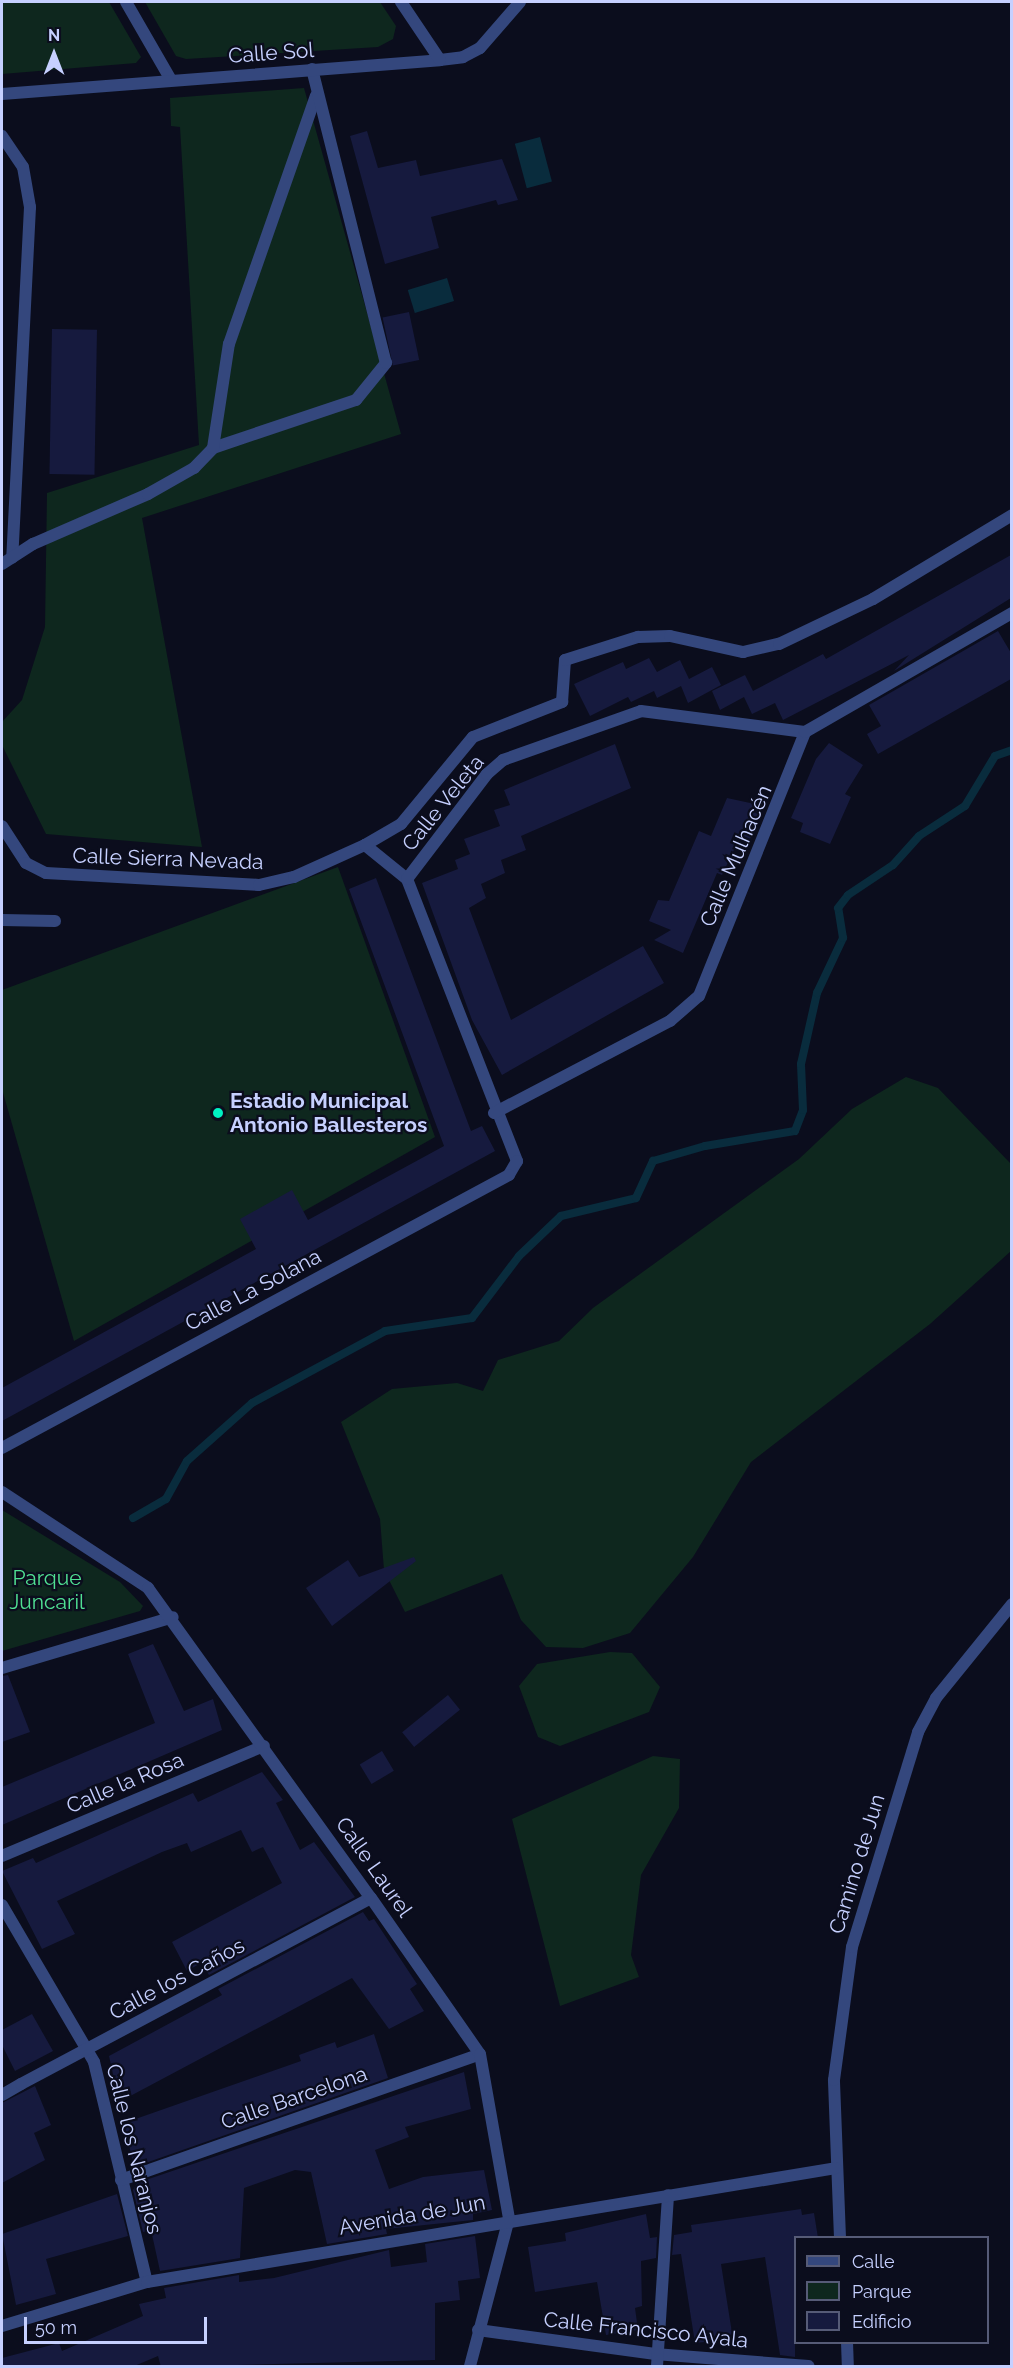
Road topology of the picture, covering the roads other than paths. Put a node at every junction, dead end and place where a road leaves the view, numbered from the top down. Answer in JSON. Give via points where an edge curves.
{"nodes":[{"id":1,"x":126,"y":2,"type":"edge"},
{"id":2,"x":401,"y":2,"type":"edge"},
{"id":3,"x":520,"y":2,"type":"edge"},
{"id":4,"x":440,"y":60,"type":"junction"},
{"id":5,"x":312,"y":69,"type":"junction"},
{"id":6,"x":171,"y":80,"type":"junction"},
{"id":7,"x":2,"y":94,"type":"edge"},
{"id":8,"x":316,"y":96,"type":"junction"},
{"id":9,"x":2,"y":136,"type":"edge"},
{"id":10,"x":213,"y":448,"type":"junction"},
{"id":11,"x":1011,"y":515,"type":"edge"},
{"id":12,"x":7,"y":561,"type":"edge"},
{"id":13,"x":1011,"y":614,"type":"edge"},
{"id":14,"x":805,"y":732,"type":"junction"},
{"id":15,"x":2,"y":826,"type":"edge"},
{"id":16,"x":365,"y":845,"type":"junction"},
{"id":17,"x":407,"y":879,"type":"junction"},
{"id":18,"x":2,"y":920,"type":"edge"},
{"id":19,"x":55,"y":921,"type":"dead end"},
{"id":20,"x":494,"y":1113,"type":"junction"},
{"id":21,"x":517,"y":1161,"type":"joint"},
{"id":22,"x":2,"y":1448,"type":"edge"},
{"id":23,"x":2,"y":1492,"type":"edge"},
{"id":24,"x":1011,"y":1604,"type":"edge"},
{"id":25,"x":173,"y":1617,"type":"junction"},
{"id":26,"x":2,"y":1668,"type":"edge"},
{"id":27,"x":264,"y":1746,"type":"junction"},
{"id":28,"x":2,"y":1856,"type":"edge"},
{"id":29,"x":371,"y":1898,"type":"junction"},
{"id":30,"x":2,"y":1905,"type":"edge"},
{"id":31,"x":85,"y":2049,"type":"junction"},
{"id":32,"x":480,"y":2054,"type":"junction"},
{"id":33,"x":2,"y":2095,"type":"edge"},
{"id":34,"x":836,"y":2168,"type":"junction"},
{"id":35,"x":121,"y":2180,"type":"junction"},
{"id":36,"x":668,"y":2195,"type":"junction"},
{"id":37,"x":509,"y":2218,"type":"junction"},
{"id":38,"x":840,"y":2236,"type":"edge"},
{"id":39,"x":147,"y":2282,"type":"junction"},
{"id":40,"x":2,"y":2326,"type":"edge"},
{"id":41,"x":478,"y":2330,"type":"junction"},
{"id":42,"x":847,"y":2344,"type":"edge"},
{"id":43,"x":656,"y":2360,"type":"edge"},
{"id":44,"x":470,"y":2367,"type":"edge"},
{"id":45,"x":809,"y":2367,"type":"edge"},
{"id":46,"x":848,"y":2367,"type":"edge"}],
"edges":[{"from":1,"to":6,"type":"street"},
{"from":2,"to":4,"type":"street"},
{"from":3,"to":4,"type":"street","name":"Calle Sol","via":[[480,48],[463,57]]},
{"from":4,"to":5,"type":"street","name":"Calle Sol"},
{"from":5,"to":6,"type":"street","name":"Calle Sol"},
{"from":5,"to":8,"type":"street"},
{"from":6,"to":7,"type":"street","name":"Calle Sol"},
{"from":8,"to":10,"type":"street","via":[[229,344]]},
{"from":8,"to":10,"type":"street","via":[[386,363],[356,400]]},
{"from":9,"to":12,"type":"street","via":[[23,167],[30,207]]},
{"from":10,"to":12,"type":"street","via":[[194,468],[148,494]]},
{"from":11,"to":16,"type":"street","name":"Calle Sierra Nevada","via":[[873,599],[779,644],[743,652],[670,636],[638,637],[565,660],[562,702],[472,737],[401,824]]},
{"from":13,"to":14,"type":"street"},
{"from":14,"to":17,"type":"street","name":"Calle Veleta","via":[[665,710],[641,711],[503,760],[486,774]]},
{"from":14,"to":20,"type":"street","name":"Calle Mulhacén","via":[[699,996],[670,1021]]},
{"from":15,"to":16,"type":"street","name":"Calle Sierra Nevada","via":[[26,863],[46,873],[247,885],[294,877]]},
{"from":16,"to":17,"type":"street"},
{"from":17,"to":20,"type":"street","name":"Calle Veleta"},
{"from":18,"to":19,"type":"street"},
{"from":20,"to":21,"type":"street","name":"Calle Veleta"},
{"from":21,"to":22,"type":"street","name":"Calle La Solana","via":[[509,1174]]},
{"from":23,"to":25,"type":"street","name":"Calle Laurel","via":[[126,1570]]},
{"from":24,"to":34,"type":"street","name":"Camino de Jun","via":[[936,1698],[918,1732],[852,1947],[834,2080]]},
{"from":25,"to":26,"type":"street"},
{"from":25,"to":27,"type":"street","name":"Calle Laurel"},
{"from":27,"to":28,"type":"street","name":"Calle la Rosa"},
{"from":27,"to":29,"type":"street","name":"Calle Laurel"},
{"from":29,"to":31,"type":"street","name":"Calle los Caños"},
{"from":29,"to":32,"type":"street","name":"Calle Laurel"},
{"from":30,"to":31,"type":"street","name":"Calle los Naranjos"},
{"from":31,"to":33,"type":"street","name":"Calle los Caños"},
{"from":31,"to":35,"type":"street","name":"Calle los Naranjos","via":[[94,2062]]},
{"from":32,"to":35,"type":"street","name":"Calle Barcelona"},
{"from":32,"to":37,"type":"street","name":"Calle Laurel"},
{"from":34,"to":36,"type":"street","name":"Avenida de Jun"},
{"from":34,"to":38,"type":"street","name":"Camino de Jun"},
{"from":35,"to":39,"type":"street","name":"Calle los Naranjos"},
{"from":36,"to":37,"type":"street","name":"Avenida de Jun"},
{"from":36,"to":43,"type":"street"},
{"from":37,"to":39,"type":"street","name":"Avenida de Jun"},
{"from":37,"to":41,"type":"street","name":"Calle Laurel"},
{"from":39,"to":40,"type":"street","name":"Avenida de Jun"},
{"from":41,"to":43,"type":"street","name":"Calle Francisco Ayala"},
{"from":41,"to":44,"type":"street","name":"Calle Laurel"},
{"from":42,"to":46,"type":"street"},
{"from":43,"to":45,"type":"street","name":"Calle Francisco Ayala"}]}
